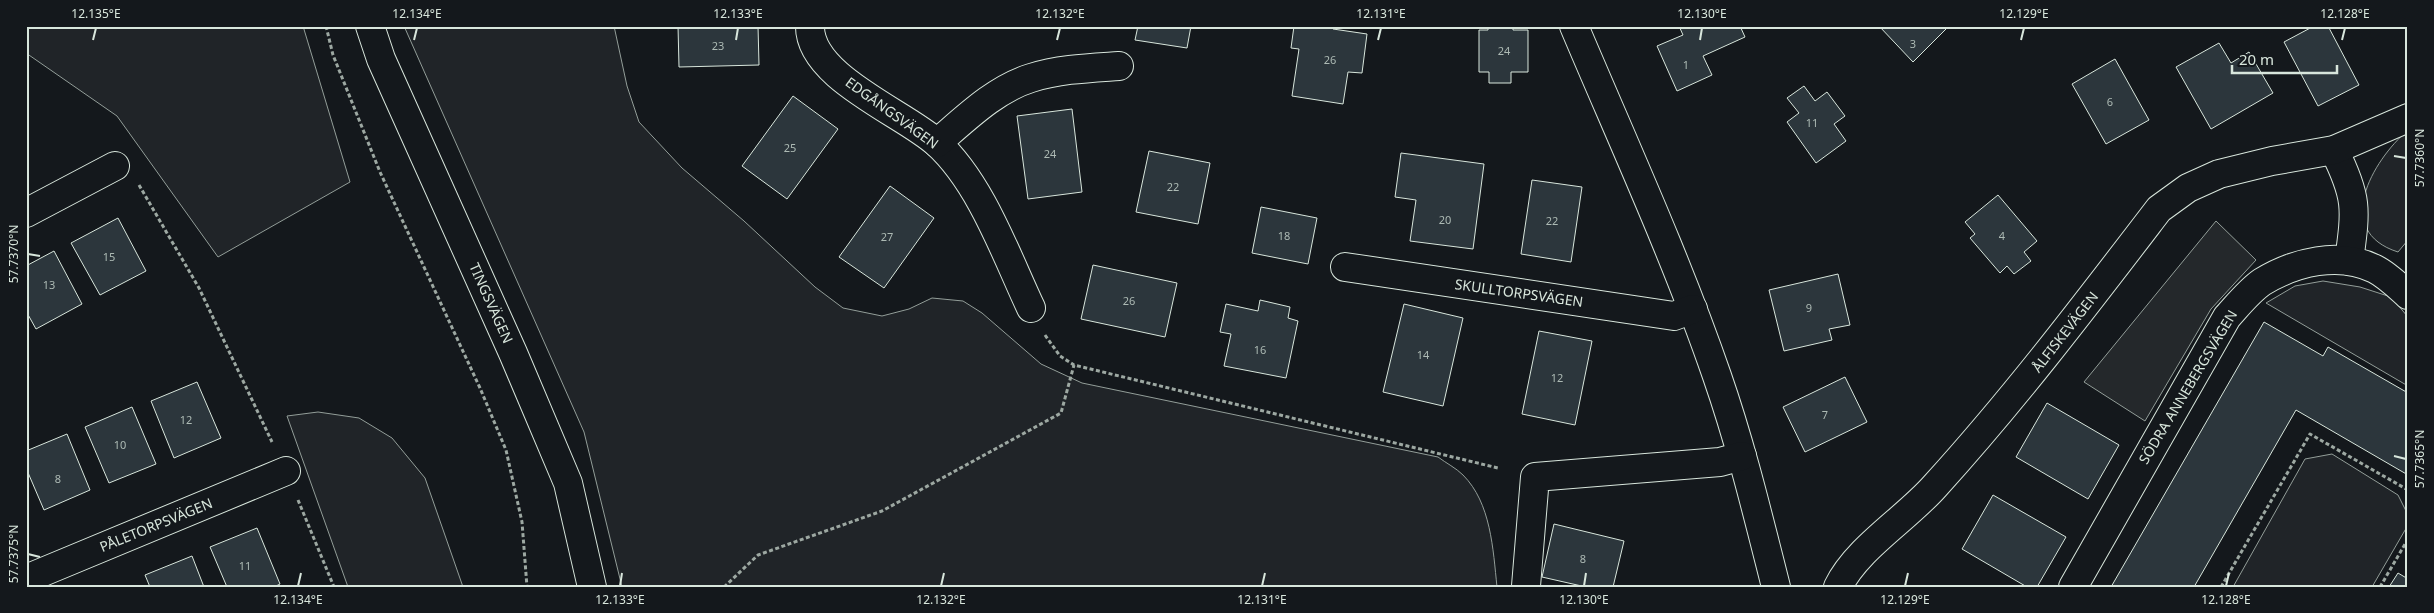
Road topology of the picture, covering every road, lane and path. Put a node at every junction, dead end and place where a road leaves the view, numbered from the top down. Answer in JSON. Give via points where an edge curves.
{"nodes":[{"id":1,"x":326,"y":26,"type":"edge"},
{"id":2,"x":370,"y":26,"type":"edge"},
{"id":3,"x":810,"y":26,"type":"edge"},
{"id":4,"x":1574,"y":26,"type":"edge"},
{"id":5,"x":1119,"y":66,"type":"dead end"},
{"id":6,"x":2408,"y":118,"type":"edge"},
{"id":7,"x":937,"y":143,"type":"junction"},
{"id":8,"x":2334,"y":150,"type":"junction"},
{"id":9,"x":115,"y":166,"type":"joint"},
{"id":10,"x":26,"y":213,"type":"edge"},
{"id":11,"x":2349,"y":261,"type":"junction"},
{"id":12,"x":1345,"y":267,"type":"dead end"},
{"id":13,"x":2408,"y":295,"type":"edge"},
{"id":14,"x":1031,"y":308,"type":"joint"},
{"id":15,"x":1693,"y":310,"type":"junction"},
{"id":16,"x":1074,"y":365,"type":"junction"},
{"id":17,"x":1742,"y":456,"type":"junction"},
{"id":18,"x":1498,"y":468,"type":"dead end"},
{"id":19,"x":286,"y":471,"type":"junction"},
{"id":20,"x":2408,"y":490,"type":"edge"},
{"id":21,"x":2408,"y":539,"type":"edge"},
{"id":22,"x":26,"y":579,"type":"edge"},
{"id":23,"x":1526,"y":586,"type":"edge"},
{"id":24,"x":334,"y":587,"type":"edge"},
{"id":25,"x":527,"y":587,"type":"edge"},
{"id":26,"x":592,"y":587,"type":"edge"},
{"id":27,"x":724,"y":587,"type":"edge"},
{"id":28,"x":1776,"y":587,"type":"edge"},
{"id":29,"x":1838,"y":587,"type":"edge"},
{"id":30,"x":2073,"y":587,"type":"edge"},
{"id":31,"x":2221,"y":587,"type":"edge"},
{"id":32,"x":2380,"y":587,"type":"edge"}],
"edges":[{"from":1,"to":25,"type":"path","via":[[333,55],[380,172],[506,450],[522,522]]},
{"from":2,"to":26,"type":"street","name":"TINGSVÄGEN","via":[[381,60],[568,483]]},
{"from":3,"to":7,"type":"street","name":"EDGÅNGSVÄGEN","via":[[814,48],[828,65],[857,89]]},
{"from":4,"to":15,"type":"street"},
{"from":5,"to":7,"type":"street","via":[[1073,69],[1030,78],[999,93]]},
{"from":6,"to":8,"type":"street","name":"ÅLFISKEVÄGEN"},
{"from":7,"to":14,"type":"street","name":"EDGÅNGSVÄGEN","via":[[955,162],[982,205]]},
{"from":8,"to":11,"type":"street","via":[[2349,180],[2354,199],[2355,220]]},
{"from":8,"to":29,"type":"street","name":"ÅLFISKEVÄGEN","via":[[2272,160],[2219,174],[2188,188],[2159,209],[2026,382],[1934,488],[1865,552]]},
{"from":9,"to":10,"type":"street"},
{"from":9,"to":19,"type":"path","via":[[129,170],[190,272]]},
{"from":11,"to":13,"type":"street","name":"SÖDRA ANNEBERGSVÄGEN","via":[[2375,269]]},
{"from":11,"to":30,"type":"street","name":"SÖDRA ANNEBERGSVÄGEN","via":[[2319,260],[2288,269],[2261,283],[2227,317]]},
{"from":12,"to":15,"type":"street","name":"SKULLTORPSVÄGEN","via":[[1674,316]]},
{"from":14,"to":16,"type":"path","via":[[1048,343]]},
{"from":15,"to":17,"type":"street"},
{"from":16,"to":18,"type":"path"},
{"from":16,"to":27,"type":"path","via":[[1061,413],[882,511],[758,555]]},
{"from":17,"to":23,"type":"street","via":[[1720,462],[1535,477]]},
{"from":17,"to":28,"type":"street"},
{"from":19,"to":22,"type":"street","name":"PÅLETORPSVÄGEN"},
{"from":19,"to":24,"type":"path"},
{"from":20,"to":31,"type":"path","via":[[2310,434]]},
{"from":21,"to":32,"type":"path"}]}
